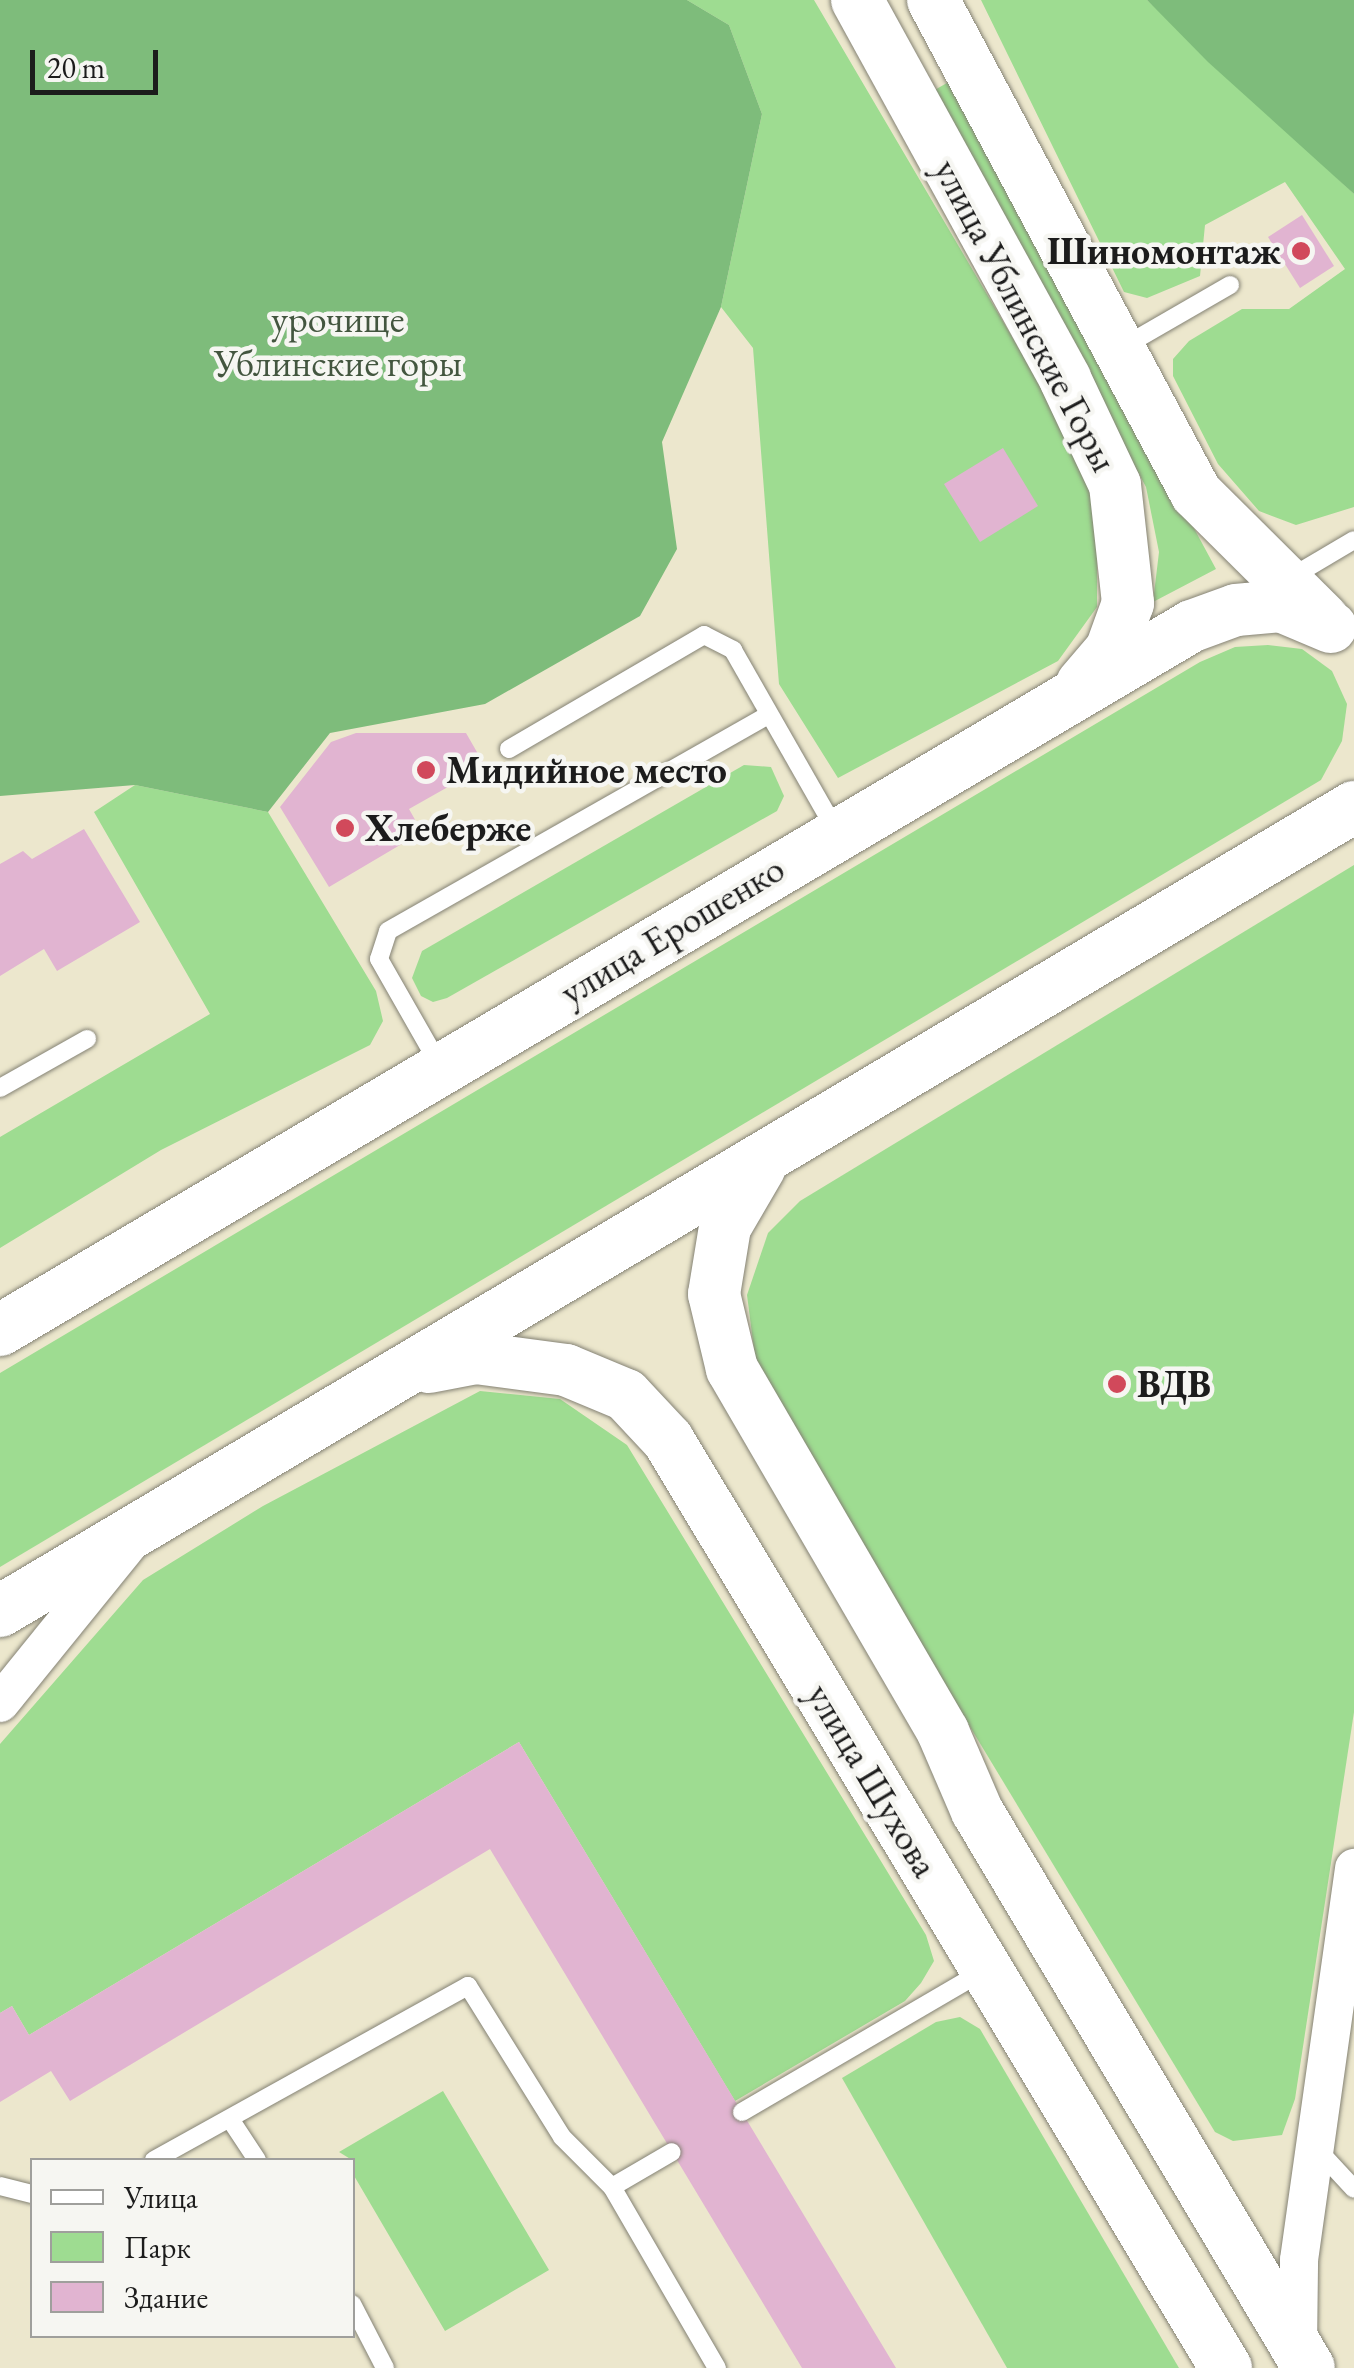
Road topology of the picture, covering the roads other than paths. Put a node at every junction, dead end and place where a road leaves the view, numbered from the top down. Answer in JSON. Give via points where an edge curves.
{"nodes":[{"id":1,"x":857,"y":0,"type":"edge"},
{"id":2,"x":933,"y":0,"type":"edge"},
{"id":3,"x":1230,"y":285,"type":"dead end"},
{"id":4,"x":1120,"y":348,"type":"junction"},
{"id":5,"x":1354,"y":540,"type":"edge"},
{"id":6,"x":1286,"y":580,"type":"junction"},
{"id":7,"x":1342,"y":640,"type":"edge"},
{"id":8,"x":1075,"y":692,"type":"junction"},
{"id":9,"x":768,"y":714,"type":"junction"},
{"id":10,"x":509,"y":749,"type":"dead end"},
{"id":11,"x":1353,"y":811,"type":"edge"},
{"id":12,"x":838,"y":832,"type":"junction"},
{"id":13,"x":87,"y":1039,"type":"dead end"},
{"id":14,"x":440,"y":1066,"type":"junction"},
{"id":15,"x":0,"y":1088,"type":"edge"},
{"id":16,"x":760,"y":1165,"type":"junction"},
{"id":17,"x":0,"y":1330,"type":"edge"},
{"id":18,"x":406,"y":1372,"type":"junction"},
{"id":19,"x":145,"y":1523,"type":"junction"},
{"id":20,"x":0,"y":1611,"type":"edge"},
{"id":21,"x":0,"y":1704,"type":"edge"},
{"id":22,"x":1354,"y":1868,"type":"edge"},
{"id":23,"x":986,"y":1970,"type":"junction"},
{"id":24,"x":742,"y":2112,"type":"dead end"},
{"id":25,"x":230,"y":2119,"type":"junction"},
{"id":26,"x":1314,"y":2146,"type":"junction"},
{"id":27,"x":672,"y":2152,"type":"dead end"},
{"id":28,"x":158,"y":2158,"type":"edge"},
{"id":29,"x":256,"y":2158,"type":"edge"},
{"id":30,"x":0,"y":2186,"type":"edge"},
{"id":31,"x":612,"y":2187,"type":"junction"},
{"id":32,"x":1354,"y":2189,"type":"edge"},
{"id":33,"x":30,"y":2194,"type":"edge"},
{"id":34,"x":355,"y":2310,"type":"edge"},
{"id":35,"x":1304,"y":2358,"type":"edge"},
{"id":36,"x":384,"y":2368,"type":"edge"},
{"id":37,"x":718,"y":2368,"type":"edge"},
{"id":38,"x":1226,"y":2368,"type":"edge"}],
"edges":[{"from":1,"to":8,"type":"main road","name":"улица Ублинские Горы","via":[[1116,485],[1128,604],[1111,650]]},
{"from":2,"to":4,"type":"main road","name":"улица Ублинские Горы"},
{"from":3,"to":4,"type":"lane"},
{"from":4,"to":6,"type":"main road","name":"улица Ублинские Горы","via":[[1196,494]]},
{"from":5,"to":6,"type":"lane"},
{"from":6,"to":7,"type":"main road","name":"улица Ублинские Горы"},
{"from":7,"to":8,"type":"main road","name":"улица Ерошенко","via":[[1280,606],[1236,610],[1192,626]]},
{"from":8,"to":12,"type":"main road","name":"улица Ерошенко"},
{"from":9,"to":10,"type":"lane","via":[[734,650],[704,636]]},
{"from":9,"to":12,"type":"lane"},
{"from":9,"to":14,"type":"lane","via":[[388,931],[379,958]]},
{"from":11,"to":16,"type":"main road"},
{"from":12,"to":14,"type":"main road","name":"улица Ерошенко"},
{"from":13,"to":15,"type":"lane"},
{"from":14,"to":17,"type":"main road","name":"улица Ерошенко"},
{"from":16,"to":18,"type":"main road"},
{"from":16,"to":35,"type":"main road","name":"улица Шухова","via":[[726,1227],[714,1294],[732,1369],[943,1732],[977,1811]]},
{"from":18,"to":19,"type":"main road"},
{"from":18,"to":23,"type":"main road","name":"улица Шухова","via":[[476,1358],[566,1370],[626,1396],[693,1477]]},
{"from":19,"to":20,"type":"main road"},
{"from":19,"to":21,"type":"street"},
{"from":22,"to":26,"type":"street"},
{"from":23,"to":24,"type":"lane"},
{"from":23,"to":38,"type":"main road","name":"улица Шухова"},
{"from":25,"to":28,"type":"lane"},
{"from":25,"to":29,"type":"lane"},
{"from":25,"to":31,"type":"lane","via":[[468,1986],[562,2137]]},
{"from":26,"to":32,"type":"lane"},
{"from":26,"to":35,"type":"street","via":[[1298,2260]]},
{"from":27,"to":31,"type":"lane"},
{"from":30,"to":33,"type":"lane"},
{"from":31,"to":37,"type":"lane"},
{"from":34,"to":36,"type":"lane"}]}
